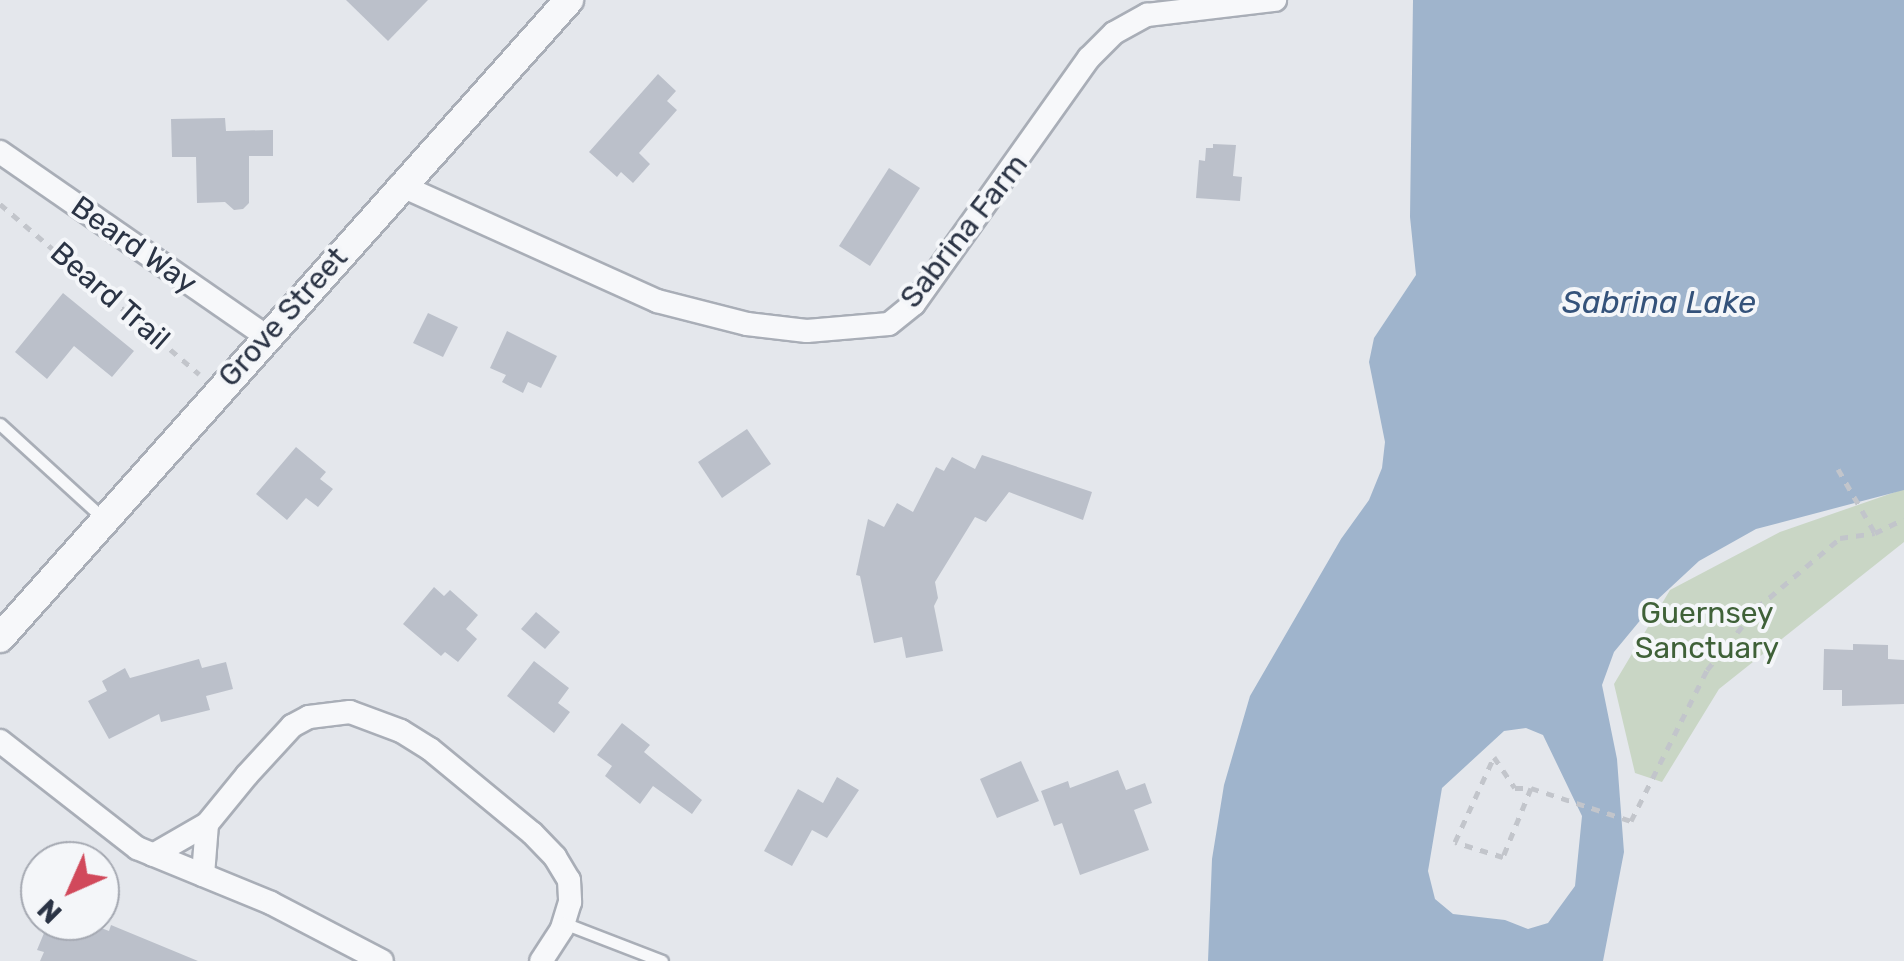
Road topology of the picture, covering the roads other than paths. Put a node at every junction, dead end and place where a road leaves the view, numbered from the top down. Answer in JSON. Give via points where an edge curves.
{"nodes":[{"id":1,"x":569,"y":0,"type":"edge"},
{"id":2,"x":1263,"y":1,"type":"edge"},
{"id":3,"x":0,"y":152,"type":"edge"},
{"id":4,"x":400,"y":185,"type":"junction"},
{"id":5,"x":267,"y":338,"type":"junction"},
{"id":6,"x":0,"y":424,"type":"edge"},
{"id":7,"x":106,"y":521,"type":"junction"},
{"id":8,"x":0,"y":638,"type":"edge"},
{"id":9,"x":0,"y":741,"type":"edge"},
{"id":10,"x":207,"y":824,"type":"junction"},
{"id":11,"x":152,"y":855,"type":"junction"},
{"id":12,"x":203,"y":876,"type":"junction"},
{"id":13,"x":564,"y":923,"type":"junction"},
{"id":14,"x":382,"y":961,"type":"edge"},
{"id":15,"x":541,"y":961,"type":"edge"},
{"id":16,"x":662,"y":961,"type":"edge"}],
"edges":[{"from":1,"to":4,"type":"street","name":"Grove Street"},
{"from":2,"to":4,"type":"street","name":"Sabrina Farm","via":[[1147,14],[1114,33],[1089,58],[914,304],[890,324],[807,331],[656,302]]},
{"from":3,"to":5,"type":"street","name":"Beard Way"},
{"from":4,"to":5,"type":"street","name":"Grove Street"},
{"from":5,"to":7,"type":"street","name":"Grove Street"},
{"from":6,"to":7,"type":"lane"},
{"from":7,"to":8,"type":"street","name":"Grove Street"},
{"from":9,"to":11,"type":"street"},
{"from":10,"to":11,"type":"street"},
{"from":10,"to":12,"type":"street"},
{"from":10,"to":13,"type":"street","via":[[292,726],[329,712],[360,714],[430,749],[532,832],[568,880]]},
{"from":11,"to":12,"type":"street"},
{"from":12,"to":14,"type":"street"},
{"from":13,"to":15,"type":"street"},
{"from":13,"to":16,"type":"lane"}]}
